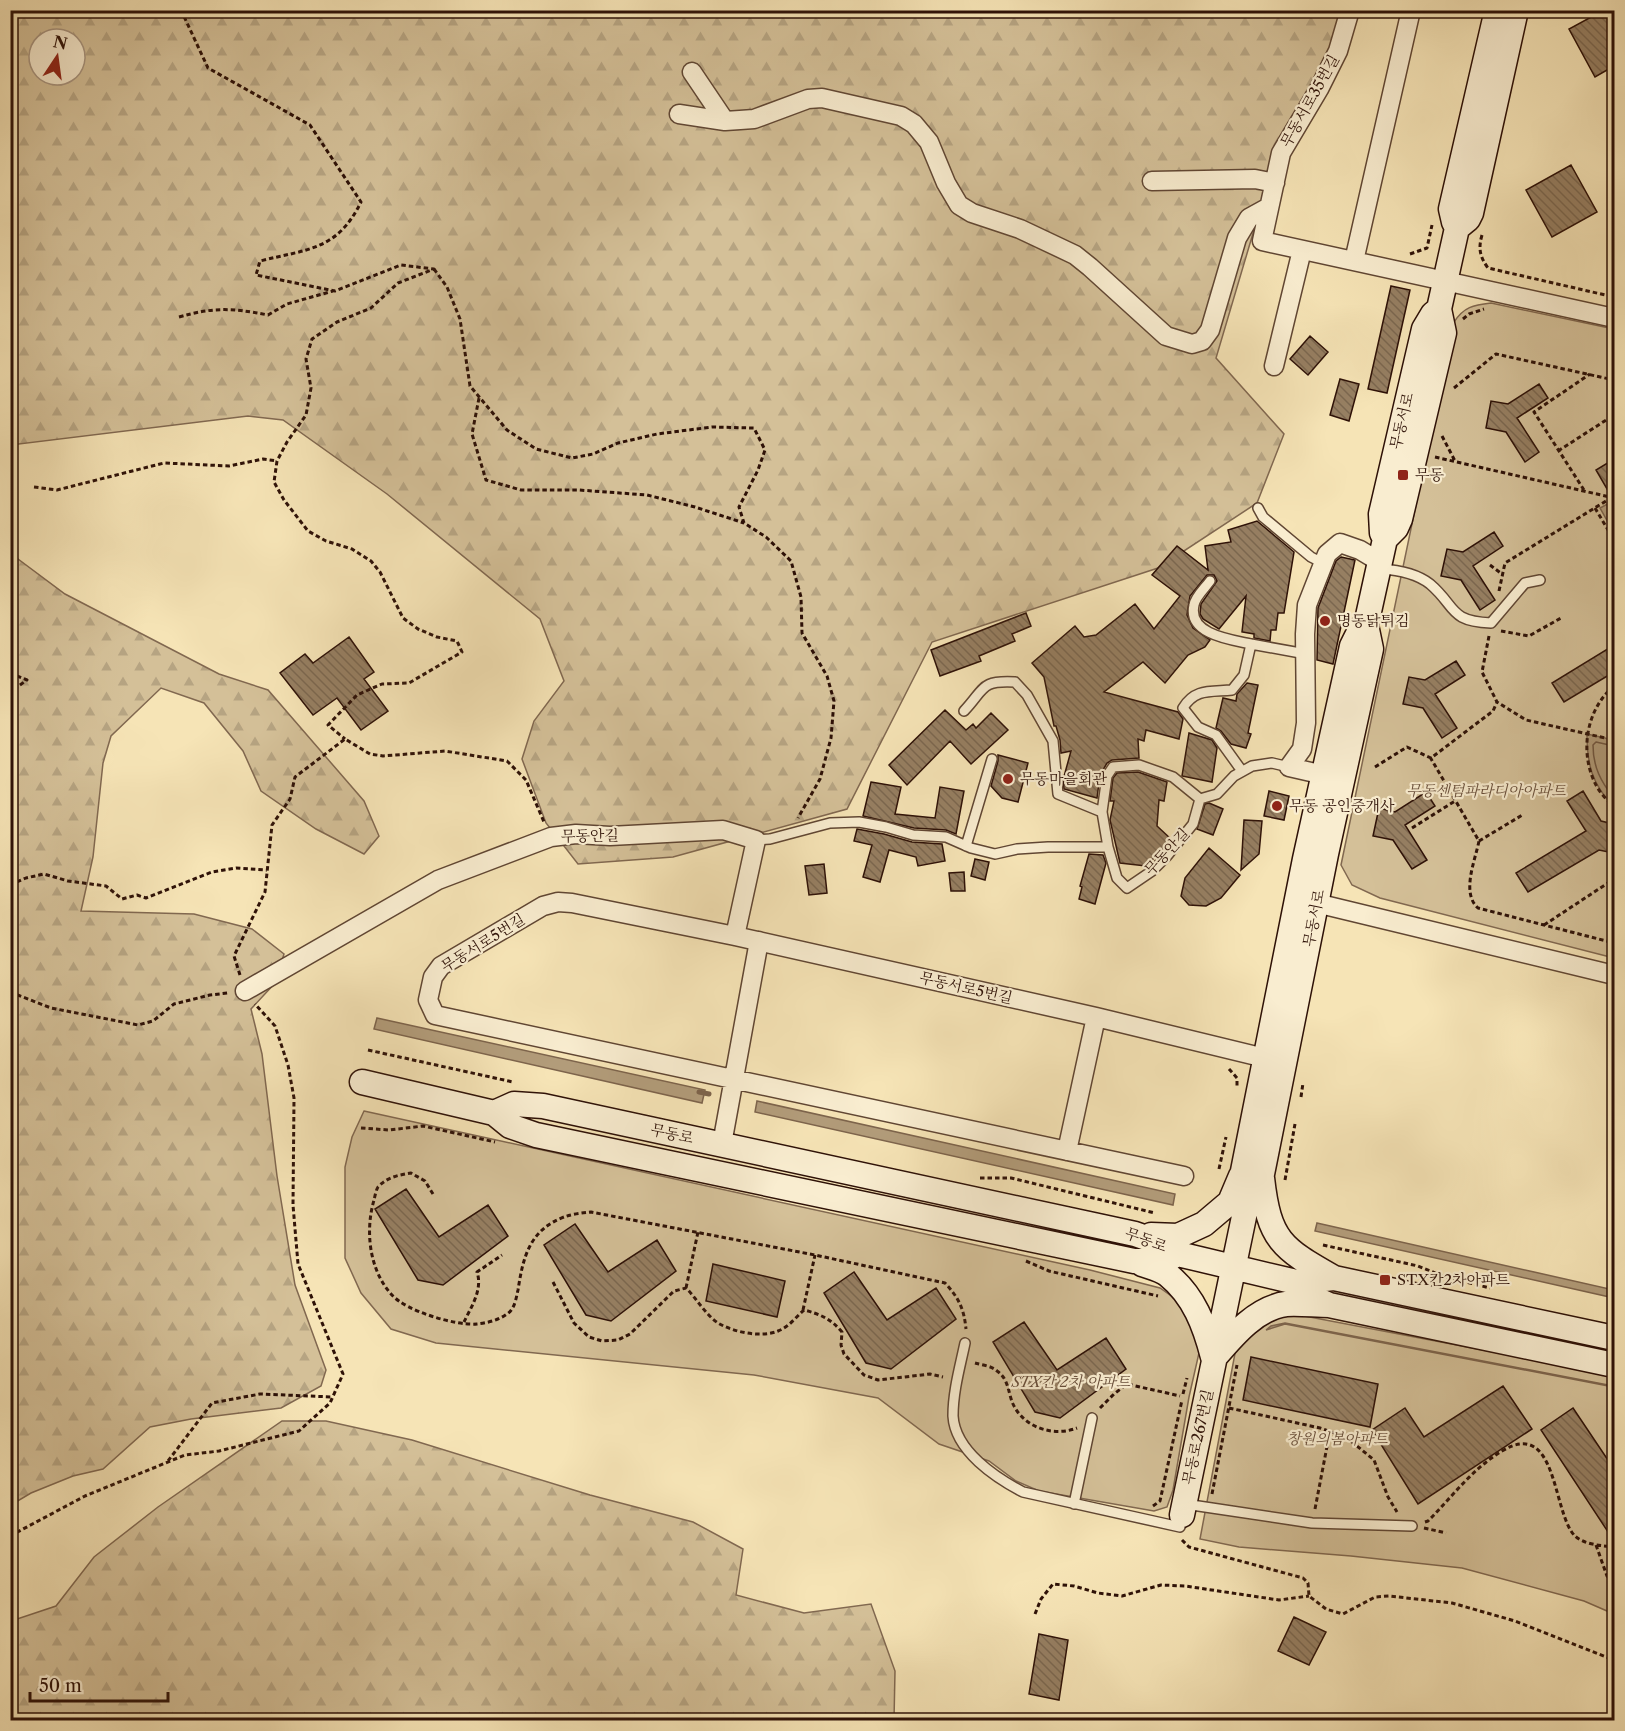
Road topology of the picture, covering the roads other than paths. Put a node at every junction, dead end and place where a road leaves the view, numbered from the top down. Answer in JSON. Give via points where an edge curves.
{"nodes":[{"id":1,"x":1350,"y":10,"type":"edge"},
{"id":2,"x":1497,"y":10,"type":"edge"},
{"id":3,"x":1516,"y":10,"type":"edge"},
{"id":4,"x":1410,"y":11,"type":"edge"},
{"id":5,"x":692,"y":72,"type":"dead end"},
{"id":6,"x":679,"y":114,"type":"dead end"},
{"id":7,"x":725,"y":121,"type":"junction"},
{"id":8,"x":1152,"y":181,"type":"dead end"},
{"id":9,"x":1275,"y":183,"type":"junction"},
{"id":10,"x":1269,"y":207,"type":"junction"},
{"id":11,"x":1457,"y":228,"type":"junction"},
{"id":12,"x":1302,"y":250,"type":"junction"},
{"id":13,"x":1354,"y":261,"type":"junction"},
{"id":14,"x":1445,"y":282,"type":"junction"},
{"id":15,"x":1614,"y":318,"type":"edge"},
{"id":16,"x":1274,"y":366,"type":"dead end"},
{"id":17,"x":1258,"y":508,"type":"dead end"},
{"id":18,"x":1381,"y":556,"type":"junction"},
{"id":19,"x":1323,"y":563,"type":"junction"},
{"id":20,"x":1540,"y":580,"type":"dead end"},
{"id":21,"x":1210,"y":581,"type":"dead end"},
{"id":22,"x":1366,"y":625,"type":"junction"},
{"id":23,"x":1251,"y":644,"type":"junction"},
{"id":24,"x":1306,"y":654,"type":"junction"},
{"id":25,"x":964,"y":711,"type":"dead end"},
{"id":26,"x":992,"y":759,"type":"dead end"},
{"id":27,"x":1289,"y":767,"type":"junction"},
{"id":28,"x":1242,"y":771,"type":"junction"},
{"id":29,"x":1324,"y":775,"type":"junction"},
{"id":30,"x":1200,"y":799,"type":"junction"},
{"id":31,"x":1102,"y":812,"type":"junction"},
{"id":32,"x":756,"y":840,"type":"junction"},
{"id":33,"x":966,"y":846,"type":"junction"},
{"id":34,"x":1108,"y":847,"type":"junction"},
{"id":35,"x":1316,"y":903,"type":"junction"},
{"id":36,"x":735,"y":936,"type":"junction"},
{"id":37,"x":759,"y":941,"type":"junction"},
{"id":38,"x":1614,"y":975,"type":"edge"},
{"id":39,"x":245,"y":991,"type":"road end"},
{"id":40,"x":1096,"y":1017,"type":"junction"},
{"id":41,"x":1275,"y":1060,"type":"junction"},
{"id":42,"x":734,"y":1079,"type":"junction"},
{"id":43,"x":362,"y":1082,"type":"dead end"},
{"id":44,"x":494,"y":1113,"type":"junction"},
{"id":45,"x":722,"y":1144,"type":"junction"},
{"id":46,"x":1067,"y":1151,"type":"junction"},
{"id":47,"x":1252,"y":1173,"type":"junction"},
{"id":48,"x":1184,"y":1176,"type":"dead end"},
{"id":49,"x":1135,"y":1234,"type":"junction"},
{"id":50,"x":1178,"y":1254,"type":"junction"},
{"id":51,"x":1134,"y":1261,"type":"junction"},
{"id":52,"x":1234,"y":1267,"type":"junction"},
{"id":53,"x":1334,"y":1278,"type":"junction"},
{"id":54,"x":1296,"y":1282,"type":"junction"},
{"id":55,"x":1329,"y":1305,"type":"junction"},
{"id":56,"x":1614,"y":1338,"type":"edge"},
{"id":57,"x":965,"y":1343,"type":"road end"},
{"id":58,"x":1214,"y":1359,"type":"junction"},
{"id":59,"x":1614,"y":1365,"type":"edge"},
{"id":60,"x":1092,"y":1418,"type":"road end"},
{"id":61,"x":1074,"y":1504,"type":"junction"},
{"id":62,"x":1182,"y":1516,"type":"junction"},
{"id":63,"x":1412,"y":1526,"type":"road end"}],
"edges":[{"from":1,"to":9,"type":"street","name":"무동서로35번길","via":[[1338,51],[1320,89],[1281,153]]},
{"from":2,"to":11,"type":"main road","name":"무동서로","via":[[1451,209]]},
{"from":3,"to":11,"type":"main road","name":"무동서로","via":[[1471,213]]},
{"from":4,"to":13,"type":"street"},
{"from":5,"to":7,"type":"street"},
{"from":6,"to":7,"type":"street"},
{"from":7,"to":10,"type":"street","via":[[754,119],[808,99],[822,98],[901,116],[929,142],[959,205],[1075,255],[1166,336],[1192,344],[1202,341],[1210,330],[1237,238],[1250,218]]},
{"from":8,"to":9,"type":"street","via":[[1255,179]]},
{"from":9,"to":10,"type":"street","name":"무동서로35번길"},
{"from":10,"to":12,"type":"street","name":"무동서로35번길","via":[[1262,241]]},
{"from":11,"to":14,"type":"main road","name":"무동서로"},
{"from":12,"to":13,"type":"street","name":"무동서로35번길"},
{"from":12,"to":16,"type":"street"},
{"from":13,"to":14,"type":"street","name":"무동서로35번길"},
{"from":14,"to":15,"type":"street","name":"무동서로35번길"},
{"from":14,"to":18,"type":"main road","name":"무동서로","via":[[1439,309],[1424,329],[1381,514]]},
{"from":17,"to":19,"type":"lane","via":[[1272,525]]},
{"from":18,"to":19,"type":"street","via":[[1340,543]]},
{"from":18,"to":20,"type":"lane","via":[[1430,585],[1459,616],[1491,626],[1525,583]]},
{"from":18,"to":22,"type":"main road","name":"무동서로"},
{"from":19,"to":24,"type":"street","via":[[1307,604]]},
{"from":21,"to":23,"type":"lane","via":[[1194,604],[1194,617],[1202,628],[1220,638]]},
{"from":22,"to":29,"type":"main road","name":"무동서로","via":[[1352,645]]},
{"from":22,"to":35,"type":"main road","name":"무동서로","via":[[1371,649]]},
{"from":23,"to":24,"type":"lane"},
{"from":23,"to":28,"type":"lane","via":[[1244,675],[1232,690],[1202,692],[1189,698],[1183,708],[1198,727],[1216,735]]},
{"from":24,"to":27,"type":"street","via":[[1306,723],[1302,749]]},
{"from":25,"to":31,"type":"lane","via":[[982,688],[996,681],[1015,682],[1027,695],[1053,741],[1058,794]]},
{"from":26,"to":33,"type":"lane"},
{"from":27,"to":28,"type":"lane","via":[[1272,763]]},
{"from":27,"to":29,"type":"street"},
{"from":28,"to":30,"type":"lane","via":[[1217,794]]},
{"from":29,"to":41,"type":"main road","name":"무동서로","via":[[1305,859]]},
{"from":30,"to":31,"type":"lane","name":"무동안길","via":[[1173,777],[1139,765],[1113,767],[1107,776]]},
{"from":30,"to":34,"type":"lane","name":"무동안길","via":[[1193,824],[1180,840],[1152,871],[1127,888],[1118,878]]},
{"from":31,"to":34,"type":"lane","name":"무동안길"},
{"from":32,"to":33,"type":"lane","name":"무동안길","via":[[830,823],[859,822],[914,835],[946,837]]},
{"from":32,"to":36,"type":"street"},
{"from":32,"to":39,"type":"street","name":"무동안길","via":[[723,830],[551,837],[438,880]]},
{"from":33,"to":34,"type":"lane","name":"무동안길","via":[[995,854],[1048,847]]},
{"from":35,"to":38,"type":"street"},
{"from":35,"to":41,"type":"main road","name":"무동서로"},
{"from":36,"to":37,"type":"street","name":"무동서로5번길"},
{"from":36,"to":42,"type":"street","name":"무동서로5번길","via":[[558,902],[543,906],[441,966],[428,1000],[435,1015]]},
{"from":37,"to":40,"type":"street","name":"무동서로5번길"},
{"from":37,"to":42,"type":"street"},
{"from":40,"to":41,"type":"street","name":"무동서로5번길"},
{"from":40,"to":46,"type":"street"},
{"from":41,"to":47,"type":"main road","name":"무동서로"},
{"from":42,"to":45,"type":"street"},
{"from":42,"to":46,"type":"street","name":"무동서로5번길"},
{"from":43,"to":44,"type":"main road","name":"무동로"},
{"from":44,"to":45,"type":"main road","name":"무동로","via":[[514,1104],[543,1106]]},
{"from":44,"to":51,"type":"main road","name":"무동로","via":[[510,1126],[536,1135]]},
{"from":45,"to":49,"type":"main road","name":"무동로"},
{"from":46,"to":48,"type":"street","name":"무동서로5번길"},
{"from":47,"to":49,"type":"main road","via":[[1230,1202],[1204,1224],[1178,1236]]},
{"from":47,"to":52,"type":"main road","name":"무동로267번길","via":[[1242,1194],[1246,1207]]},
{"from":47,"to":53,"type":"main road","via":[[1272,1228],[1287,1248]]},
{"from":49,"to":50,"type":"main road","name":"무동로","via":[[1169,1246]]},
{"from":50,"to":51,"type":"main road","name":"무동로","via":[[1165,1260]]},
{"from":50,"to":52,"type":"main road"},
{"from":51,"to":58,"type":"main road","via":[[1167,1273],[1182,1289],[1204,1326]]},
{"from":52,"to":54,"type":"main road"},
{"from":52,"to":58,"type":"main road","name":"무동로267번길"},
{"from":53,"to":54,"type":"main road"},
{"from":53,"to":56,"type":"main road"},
{"from":54,"to":55,"type":"main road"},
{"from":55,"to":58,"type":"main road","via":[[1284,1304],[1262,1314],[1231,1338]]},
{"from":55,"to":59,"type":"main road"},
{"from":57,"to":61,"type":"lane","via":[[953,1419],[964,1445],[1005,1482],[1023,1492]]},
{"from":58,"to":62,"type":"main road","name":"무동로267번길"},
{"from":60,"to":61,"type":"lane"},
{"from":61,"to":62,"type":"lane"},
{"from":62,"to":63,"type":"lane"}]}
